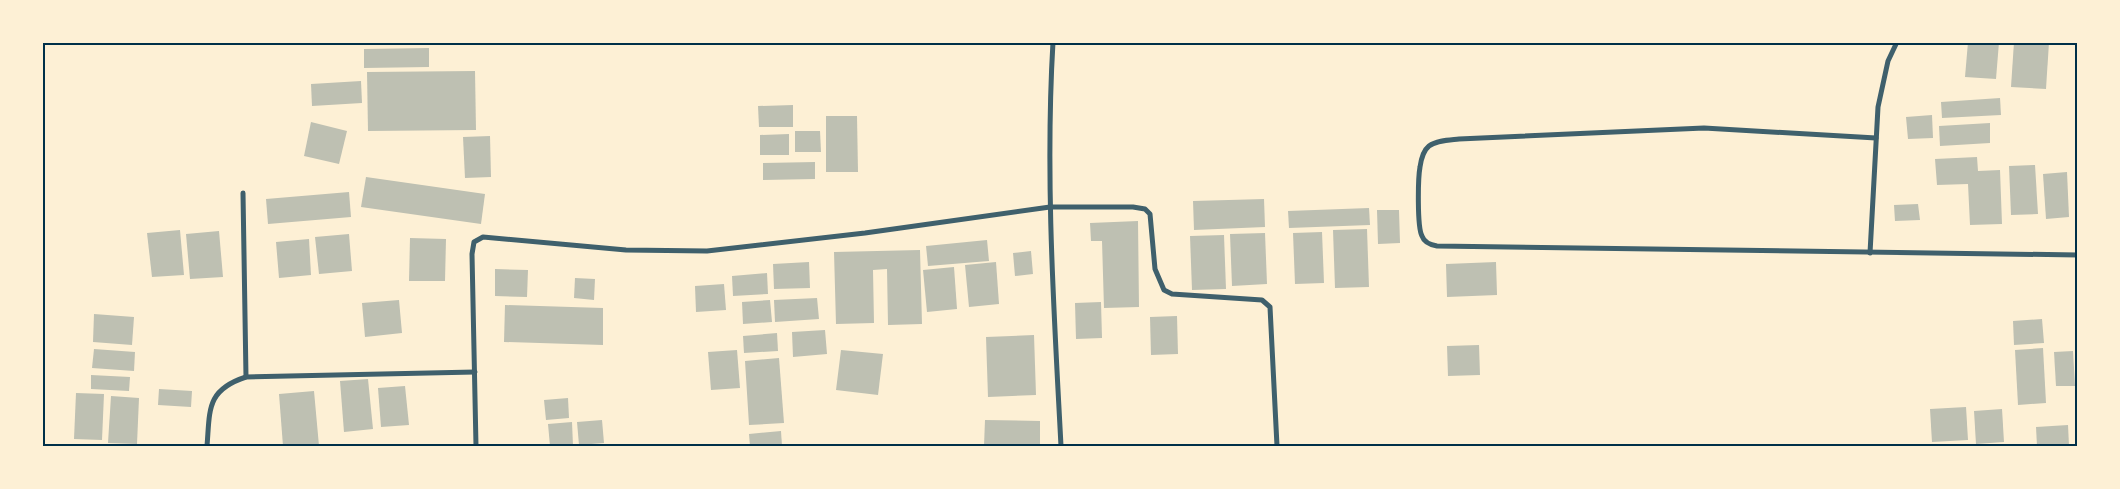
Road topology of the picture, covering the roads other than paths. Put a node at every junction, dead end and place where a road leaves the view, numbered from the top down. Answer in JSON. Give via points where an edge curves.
{"nodes":[{"id":1,"x":1053,"y":42,"type":"edge"},
{"id":2,"x":1898,"y":42,"type":"edge"},
{"id":3,"x":1876,"y":138,"type":"junction"},
{"id":4,"x":243,"y":193,"type":"dead end"},
{"id":5,"x":1050,"y":208,"type":"junction"},
{"id":6,"x":1870,"y":253,"type":"junction"},
{"id":7,"x":2078,"y":255,"type":"edge"},
{"id":8,"x":475,"y":372,"type":"junction"},
{"id":9,"x":246,"y":377,"type":"junction"},
{"id":10,"x":208,"y":446,"type":"edge"},
{"id":11,"x":476,"y":446,"type":"edge"},
{"id":12,"x":1061,"y":446,"type":"edge"},
{"id":13,"x":1277,"y":446,"type":"edge"}],
"edges":[{"from":1,"to":5,"type":"street","via":[[1049,106]]},
{"from":2,"to":3,"type":"street","via":[[1888,61],[1878,107]]},
{"from":3,"to":6,"type":"street"},
{"from":3,"to":6,"type":"street","via":[[1704,128],[1459,139],[1429,146],[1419,167],[1419,227],[1422,238],[1437,246]]},
{"from":4,"to":9,"type":"street"},
{"from":5,"to":8,"type":"street","via":[[707,251],[626,250],[483,237],[474,242],[472,254]]},
{"from":5,"to":12,"type":"street"},
{"from":5,"to":13,"type":"street","via":[[1145,209],[1152,222],[1155,269],[1164,290],[1172,294],[1262,300],[1270,307]]},
{"from":6,"to":7,"type":"street"},
{"from":8,"to":9,"type":"street"},
{"from":8,"to":11,"type":"street"},
{"from":9,"to":10,"type":"street","via":[[229,383],[217,393],[210,409]]}]}
